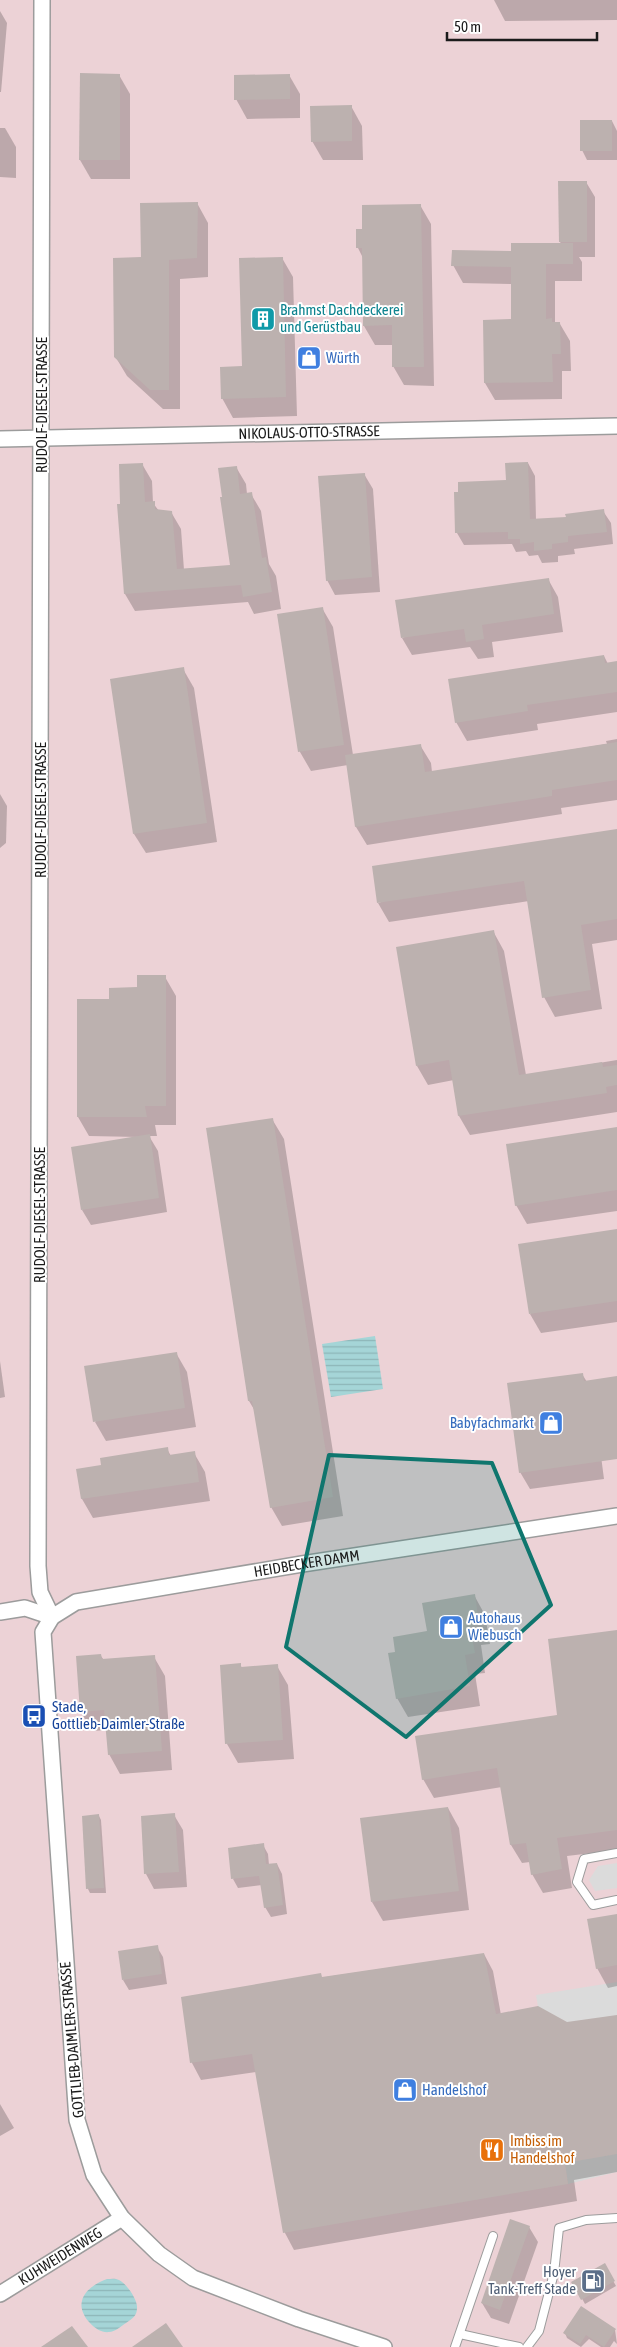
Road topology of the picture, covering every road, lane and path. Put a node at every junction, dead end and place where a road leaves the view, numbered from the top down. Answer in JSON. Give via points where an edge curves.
{"nodes":[{"id":1,"x":42,"y":0,"type":"edge"},
{"id":2,"x":617,"y":426,"type":"edge"},
{"id":3,"x":42,"y":438,"type":"junction"},
{"id":4,"x":0,"y":439,"type":"edge"},
{"id":5,"x":617,"y":1516,"type":"edge"},
{"id":6,"x":0,"y":1612,"type":"edge"},
{"id":7,"x":52,"y":1617,"type":"junction"},
{"id":8,"x":617,"y":1853,"type":"edge"},
{"id":9,"x":617,"y":1900,"type":"edge"},
{"id":10,"x":122,"y":2218,"type":"junction"},
{"id":11,"x":617,"y":2218,"type":"edge"},
{"id":12,"x":493,"y":2236,"type":"dead end"},
{"id":13,"x":0,"y":2294,"type":"edge"},
{"id":14,"x":460,"y":2334,"type":"junction"},
{"id":15,"x":384,"y":2347,"type":"edge"},
{"id":16,"x":455,"y":2347,"type":"edge"},
{"id":17,"x":519,"y":2347,"type":"edge"},
{"id":18,"x":528,"y":2347,"type":"edge"}],
"edges":[{"from":1,"to":3,"type":"street","name":"RUDOLF-DIESEL-STRASSE"},
{"from":2,"to":3,"type":"street","name":"NIKOLAUS-OTTO-STRASSE"},
{"from":3,"to":4,"type":"street","name":"NIKOLAUS-OTTO-STRASSE"},
{"from":3,"to":7,"type":"street","name":"RUDOLF-DIESEL-STRASSE","via":[[38,1566],[40,1592]]},
{"from":5,"to":7,"type":"street","name":"HEIDBECKER DAMM","via":[[133,1591],[76,1602]]},
{"from":6,"to":7,"type":"street","via":[[25,1608]]},
{"from":7,"to":10,"type":"street","name":"GOTTLIEB-DAIMLER-STRASSE","via":[[43,1632],[43,1649],[77,2120],[94,2175]]},
{"from":8,"to":9,"type":"lane","via":[[584,1859],[577,1882],[593,1905]]},
{"from":10,"to":13,"type":"street","name":"KUHWEIDENWEG"},
{"from":10,"to":15,"type":"street","name":"GOTTLIEB-DAIMLER-STRASSE","via":[[159,2254],[193,2278],[299,2319]]},
{"from":11,"to":18,"type":"lane","via":[[586,2220],[559,2228],[554,2273],[539,2331]]},
{"from":12,"to":14,"type":"lane"},
{"from":14,"to":16,"type":"lane"},
{"from":14,"to":17,"type":"lane"}]}
